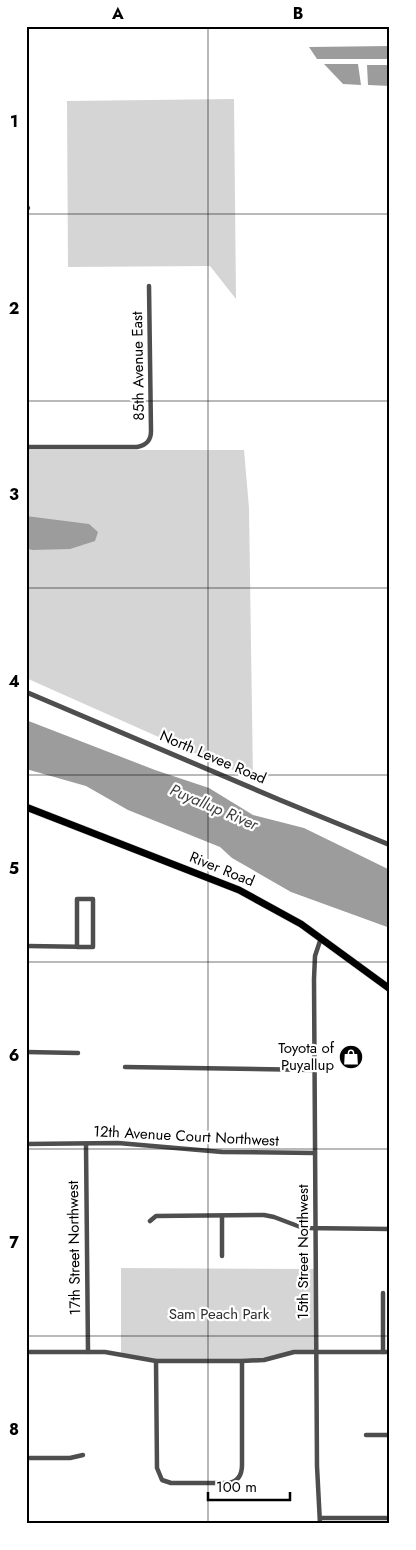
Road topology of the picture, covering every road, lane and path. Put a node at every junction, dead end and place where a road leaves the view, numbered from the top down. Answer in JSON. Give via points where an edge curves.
{"nodes":[{"id":1,"x":149,"y":286,"type":"dead end"},
{"id":2,"x":26,"y":447,"type":"edge"},
{"id":3,"x":26,"y":692,"type":"edge"},
{"id":4,"x":26,"y":807,"type":"edge"},
{"id":5,"x":390,"y":845,"type":"edge"},
{"id":6,"x":320,"y":938,"type":"junction"},
{"id":7,"x":26,"y":946,"type":"edge"},
{"id":8,"x":77,"y":947,"type":"junction"},
{"id":9,"x":390,"y":989,"type":"edge"},
{"id":10,"x":26,"y":1052,"type":"edge"},
{"id":11,"x":78,"y":1053,"type":"dead end"},
{"id":12,"x":124,"y":1067,"type":"dead end"},
{"id":13,"x":315,"y":1070,"type":"junction"},
{"id":14,"x":26,"y":1144,"type":"edge"},
{"id":15,"x":86,"y":1144,"type":"junction"},
{"id":16,"x":315,"y":1153,"type":"junction"},
{"id":17,"x":222,"y":1216,"type":"junction"},
{"id":18,"x":150,"y":1221,"type":"dead end"},
{"id":19,"x":316,"y":1229,"type":"junction"},
{"id":20,"x":390,"y":1229,"type":"edge"},
{"id":21,"x":222,"y":1256,"type":"dead end"},
{"id":22,"x":383,"y":1293,"type":"dead end"},
{"id":23,"x":26,"y":1352,"type":"edge"},
{"id":24,"x":88,"y":1352,"type":"junction"},
{"id":25,"x":316,"y":1352,"type":"junction"},
{"id":26,"x":383,"y":1352,"type":"junction"},
{"id":27,"x":390,"y":1352,"type":"edge"},
{"id":28,"x":156,"y":1361,"type":"junction"},
{"id":29,"x":242,"y":1361,"type":"junction"},
{"id":30,"x":366,"y":1435,"type":"dead end"},
{"id":31,"x":390,"y":1435,"type":"edge"},
{"id":32,"x":83,"y":1455,"type":"dead end"},
{"id":33,"x":26,"y":1458,"type":"edge"},
{"id":34,"x":390,"y":1518,"type":"edge"},
{"id":35,"x":320,"y":1521,"type":"edge"}],
"edges":[{"from":1,"to":2,"type":"street","name":"85th Avenue East","via":[[150,440],[138,447]]},
{"from":3,"to":5,"type":"street","name":"North Levee Road"},
{"from":4,"to":6,"type":"main road","name":"River Road","via":[[239,890]]},
{"from":6,"to":9,"type":"main road","name":"River Road"},
{"from":6,"to":13,"type":"street","name":"15th Street Northwest","via":[[314,980]]},
{"from":7,"to":8,"type":"street"},
{"from":8,"to":8,"type":"street","via":[[77,899],[93,900],[93,947]]},
{"from":10,"to":11,"type":"street"},
{"from":12,"to":13,"type":"street"},
{"from":13,"to":16,"type":"street","name":"15th Street Northwest"},
{"from":14,"to":15,"type":"street","name":"12th Avenue Court Northwest"},
{"from":15,"to":16,"type":"street","name":"12th Avenue Court Northwest","via":[[118,1143],[246,1154]]},
{"from":15,"to":24,"type":"street","name":"17th Street Northwest"},
{"from":16,"to":19,"type":"street","name":"15th Street Northwest"},
{"from":17,"to":18,"type":"street","via":[[156,1216]]},
{"from":17,"to":19,"type":"street","via":[[264,1215],[297,1227]]},
{"from":17,"to":21,"type":"street"},
{"from":19,"to":20,"type":"street"},
{"from":19,"to":25,"type":"street","name":"15th Street Northwest"},
{"from":22,"to":26,"type":"street"},
{"from":23,"to":24,"type":"street"},
{"from":24,"to":28,"type":"street","via":[[117,1353]]},
{"from":25,"to":26,"type":"street"},
{"from":25,"to":29,"type":"street"},
{"from":25,"to":35,"type":"street","name":"15th Street Northwest","via":[[316,1466]]},
{"from":26,"to":27,"type":"street"},
{"from":28,"to":29,"type":"street"},
{"from":28,"to":29,"type":"street","via":[[156,1461],[160,1479],[166,1483],[225,1483],[233,1482],[241,1473]]},
{"from":30,"to":31,"type":"street"},
{"from":32,"to":33,"type":"street"},
{"from":34,"to":35,"type":"street"}]}
